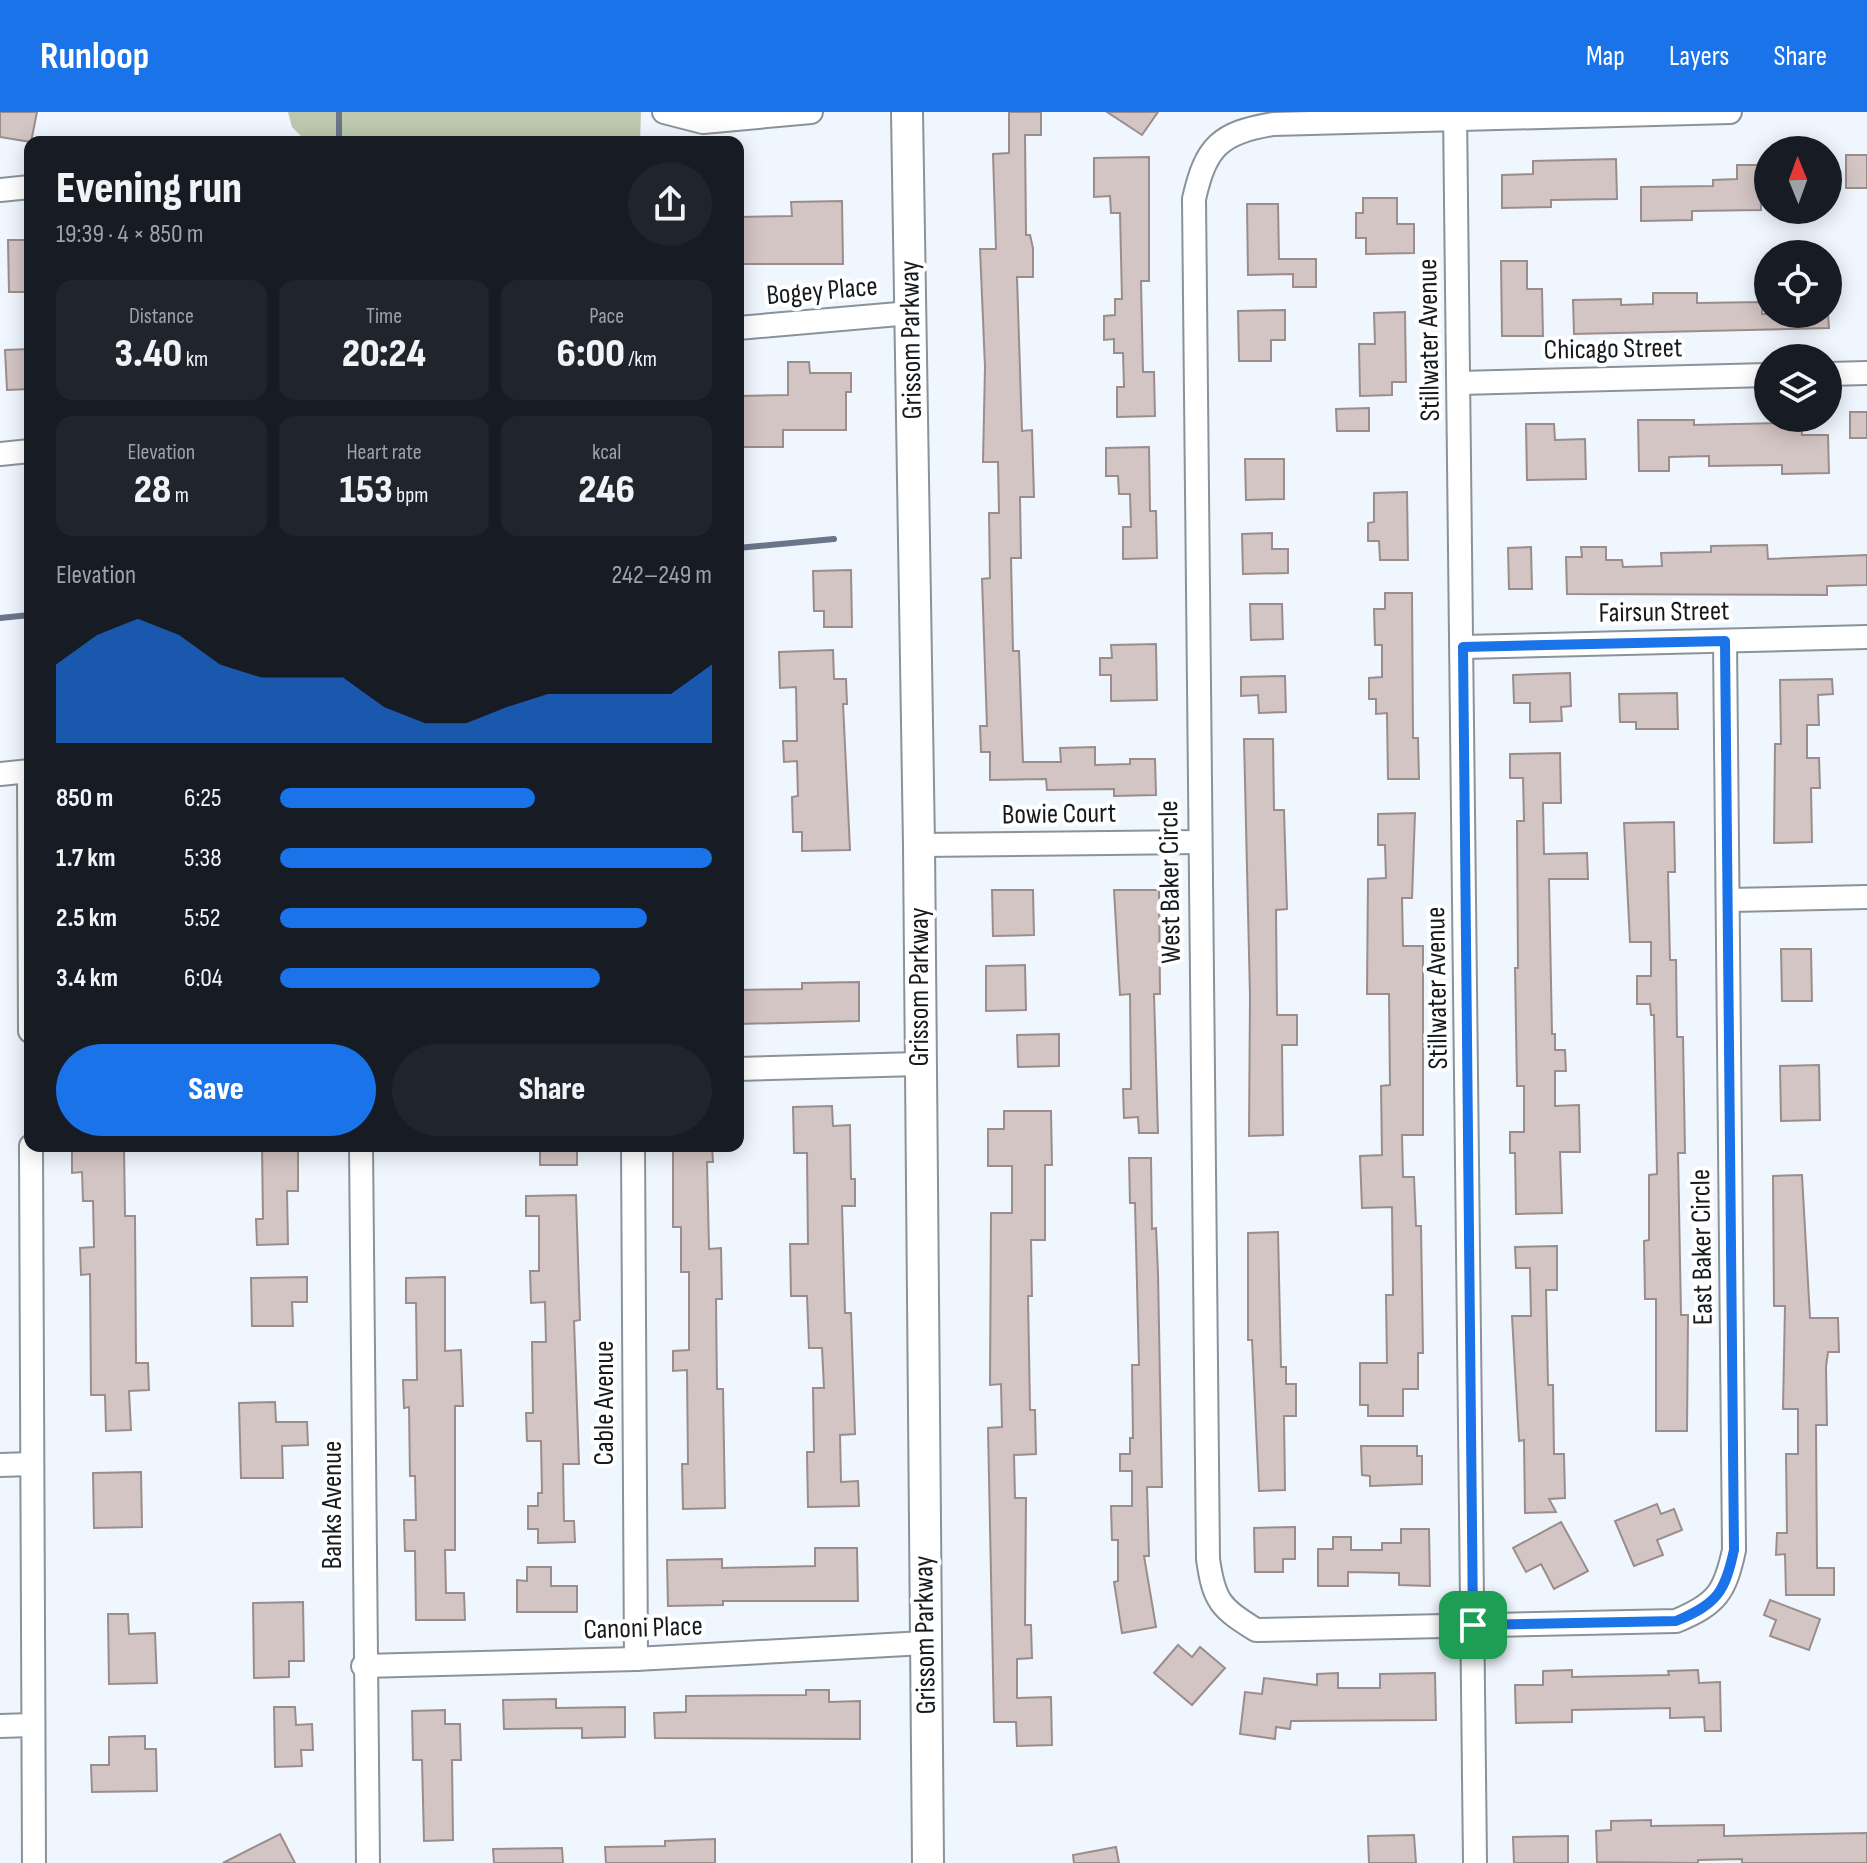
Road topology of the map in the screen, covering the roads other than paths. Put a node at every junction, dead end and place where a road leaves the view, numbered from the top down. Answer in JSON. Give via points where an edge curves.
{"nodes":[{"id":1,"x":664,"y":112,"type":"edge"},
{"id":2,"x":811,"y":112,"type":"edge"},
{"id":3,"x":907,"y":112,"type":"edge"},
{"id":4,"x":1730,"y":112,"type":"edge"},
{"id":5,"x":1455,"y":115,"type":"edge"},
{"id":6,"x":24,"y":188,"type":"edge"},
{"id":7,"x":0,"y":190,"type":"edge"},
{"id":8,"x":910,"y":313,"type":"junction"},
{"id":9,"x":744,"y":327,"type":"edge"},
{"id":10,"x":1867,"y":373,"type":"edge"},
{"id":11,"x":1842,"y":374,"type":"edge"},
{"id":12,"x":1754,"y":375,"type":"edge"},
{"id":13,"x":1460,"y":383,"type":"junction"},
{"id":14,"x":24,"y":452,"type":"edge"},
{"id":15,"x":0,"y":454,"type":"edge"},
{"id":16,"x":1867,"y":637,"type":"edge"},
{"id":17,"x":1725,"y":641,"type":"junction"},
{"id":18,"x":1463,"y":647,"type":"junction"},
{"id":19,"x":24,"y":772,"type":"edge"},
{"id":20,"x":0,"y":774,"type":"edge"},
{"id":21,"x":1199,"y":842,"type":"junction"},
{"id":22,"x":919,"y":845,"type":"junction"},
{"id":23,"x":1867,"y":897,"type":"edge"},
{"id":24,"x":1729,"y":900,"type":"junction"},
{"id":25,"x":918,"y":1064,"type":"junction"},
{"id":26,"x":744,"y":1069,"type":"edge"},
{"id":27,"x":31,"y":1152,"type":"edge"},
{"id":28,"x":361,"y":1152,"type":"edge"},
{"id":29,"x":633,"y":1152,"type":"edge"},
{"id":30,"x":32,"y":1464,"type":"junction"},
{"id":31,"x":0,"y":1465,"type":"edge"},
{"id":32,"x":1473,"y":1625,"type":"junction"},
{"id":33,"x":924,"y":1643,"type":"junction"},
{"id":34,"x":636,"y":1659,"type":"junction"},
{"id":35,"x":363,"y":1666,"type":"junction"},
{"id":36,"x":32,"y":1725,"type":"junction"},
{"id":37,"x":0,"y":1726,"type":"edge"},
{"id":38,"x":34,"y":1863,"type":"edge"},
{"id":39,"x":368,"y":1863,"type":"edge"},
{"id":40,"x":928,"y":1863,"type":"edge"},
{"id":41,"x":1475,"y":1863,"type":"edge"}],
"edges":[{"from":1,"to":2,"type":"street","via":[[703,122]]},
{"from":3,"to":8,"type":"main road","name":"Grissom Parkway"},
{"from":4,"to":5,"type":"street","name":"West Baker Circle"},
{"from":5,"to":13,"type":"street","name":"Stillwater Avenue"},
{"from":5,"to":21,"type":"street","name":"West Baker Circle","via":[[1240,130],[1214,146],[1200,171],[1194,199]]},
{"from":6,"to":7,"type":"street"},
{"from":8,"to":9,"type":"street","name":"Bogey Place"},
{"from":8,"to":22,"type":"main road","name":"Grissom Parkway"},
{"from":10,"to":11,"type":"street"},
{"from":12,"to":13,"type":"street","name":"Chicago Street"},
{"from":13,"to":18,"type":"street","name":"Stillwater Avenue"},
{"from":14,"to":15,"type":"street"},
{"from":16,"to":17,"type":"street","name":"Fairsun Street"},
{"from":17,"to":18,"type":"street","name":"Fairsun Street"},
{"from":17,"to":24,"type":"street","name":"East Baker Circle"},
{"from":18,"to":32,"type":"street","name":"Stillwater Avenue"},
{"from":19,"to":20,"type":"street"},
{"from":21,"to":22,"type":"street","name":"Bowie Court"},
{"from":21,"to":32,"type":"street","name":"West Baker Circle","via":[[1212,1590],[1224,1610],[1256,1630]]},
{"from":22,"to":25,"type":"main road","name":"Grissom Parkway"},
{"from":23,"to":24,"type":"street"},
{"from":24,"to":32,"type":"street","name":"East Baker Circle","via":[[1734,1550],[1727,1584],[1706,1609],[1676,1621]]},
{"from":25,"to":26,"type":"street"},
{"from":25,"to":33,"type":"main road","name":"Grissom Parkway"},
{"from":27,"to":30,"type":"street"},
{"from":28,"to":35,"type":"street","name":"Banks Avenue"},
{"from":29,"to":34,"type":"street","name":"Cable Avenue"},
{"from":30,"to":31,"type":"street"},
{"from":30,"to":36,"type":"street"},
{"from":32,"to":41,"type":"street","name":"Stillwater Avenue"},
{"from":33,"to":34,"type":"street","name":"Canoni Place"},
{"from":33,"to":40,"type":"main road","name":"Grissom Parkway"},
{"from":34,"to":35,"type":"street","name":"Canoni Place"},
{"from":35,"to":39,"type":"street","name":"Banks Avenue"},
{"from":36,"to":37,"type":"street"},
{"from":36,"to":38,"type":"street"}]}
